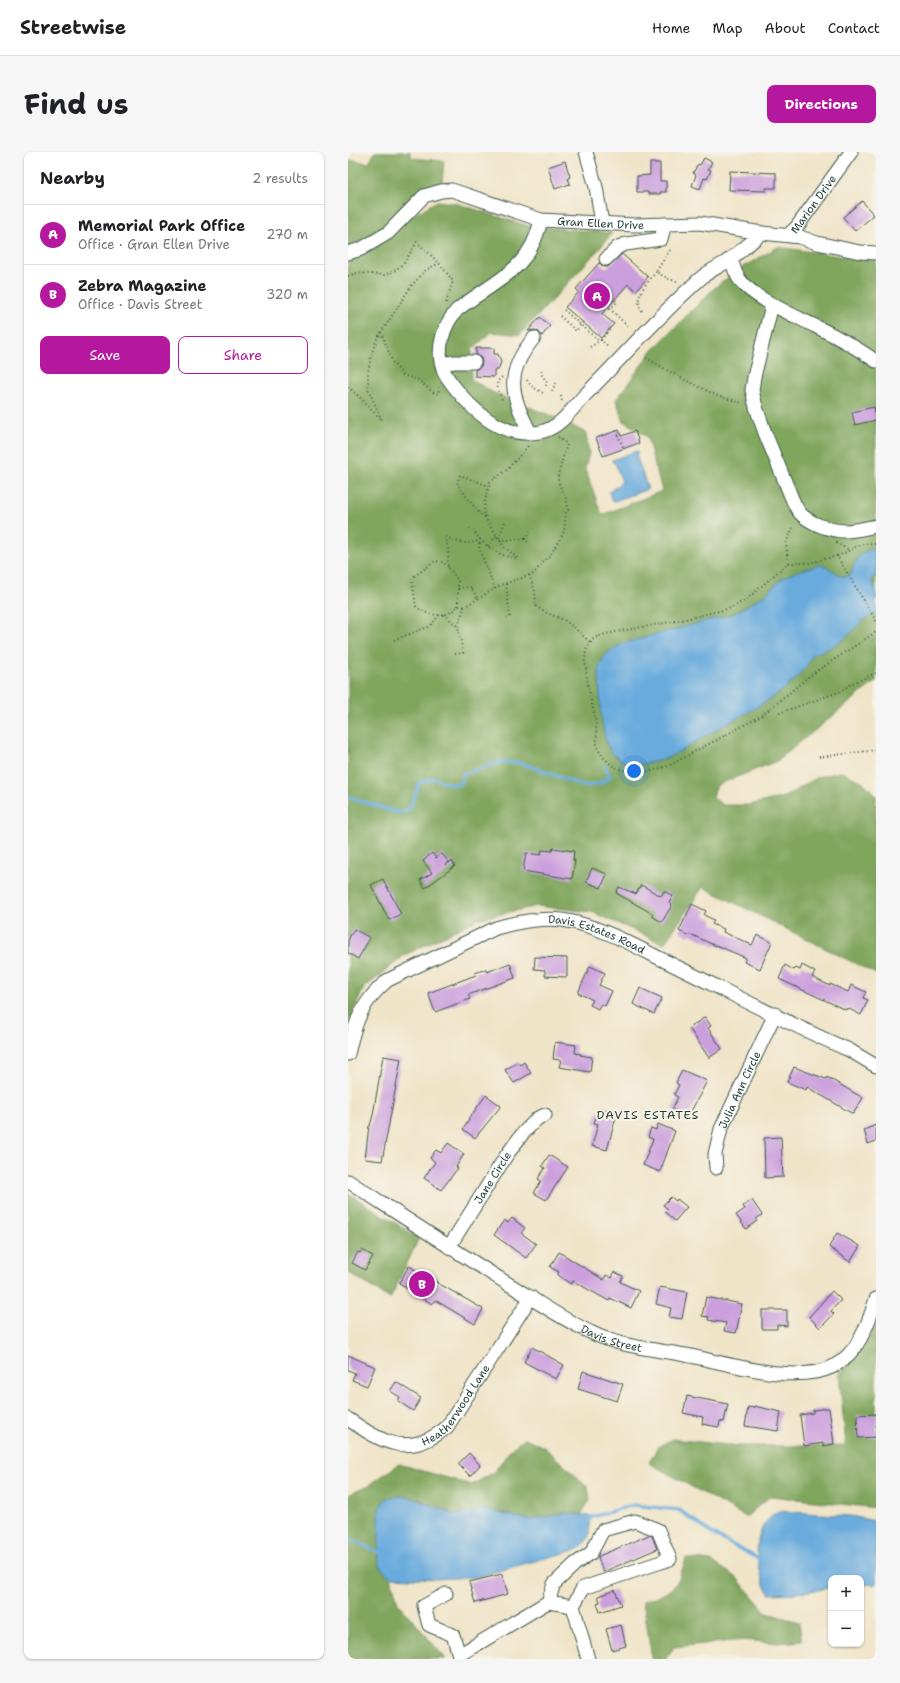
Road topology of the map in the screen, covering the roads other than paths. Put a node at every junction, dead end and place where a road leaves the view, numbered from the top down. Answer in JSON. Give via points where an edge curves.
{"nodes":[{"id":1,"x":586,"y":152,"type":"edge"},
{"id":2,"x":851,"y":152,"type":"edge"},
{"id":3,"x":541,"y":220,"type":"junction"},
{"id":4,"x":602,"y":223,"type":"junction"},
{"id":5,"x":665,"y":224,"type":"junction"},
{"id":6,"x":762,"y":233,"type":"junction"},
{"id":7,"x":788,"y":235,"type":"junction"},
{"id":8,"x":348,"y":253,"type":"edge"},
{"id":9,"x":876,"y":253,"type":"edge"},
{"id":10,"x":606,"y":259,"type":"dead end"},
{"id":11,"x":729,"y":259,"type":"junction"},
{"id":12,"x":772,"y":305,"type":"junction"},
{"id":13,"x":534,"y":338,"type":"dead end"},
{"id":14,"x":876,"y":361,"type":"edge"},
{"id":15,"x":474,"y":362,"type":"dead end"},
{"id":16,"x":442,"y":364,"type":"junction"},
{"id":17,"x":530,"y":438,"type":"junction"},
{"id":18,"x":876,"y":526,"type":"edge"},
{"id":19,"x":775,"y":1014,"type":"junction"},
{"id":20,"x":348,"y":1054,"type":"edge"},
{"id":21,"x":876,"y":1066,"type":"edge"},
{"id":22,"x":545,"y":1115,"type":"dead end"},
{"id":23,"x":716,"y":1168,"type":"dead end"},
{"id":24,"x":348,"y":1181,"type":"edge"},
{"id":25,"x":448,"y":1247,"type":"junction"},
{"id":26,"x":531,"y":1297,"type":"junction"},
{"id":27,"x":876,"y":1299,"type":"edge"},
{"id":28,"x":348,"y":1419,"type":"edge"},
{"id":29,"x":446,"y":1594,"type":"dead end"},
{"id":30,"x":548,"y":1602,"type":"junction"},
{"id":31,"x":573,"y":1606,"type":"junction"},
{"id":32,"x":459,"y":1657,"type":"edge"},
{"id":33,"x":588,"y":1659,"type":"edge"}],
"edges":[{"from":1,"to":4,"type":"street","via":[[596,186]]},
{"from":2,"to":7,"type":"street","name":"Marion Drive","via":[[796,228]]},
{"from":3,"to":4,"type":"street","name":"Gran Ellen Drive"},
{"from":3,"to":8,"type":"street","name":"Gran Ellen Drive","via":[[452,190],[441,191],[424,196],[388,233],[361,249]]},
{"from":3,"to":16,"type":"street","via":[[535,240],[519,265],[507,276],[464,304],[450,318],[441,342]]},
{"from":4,"to":5,"type":"street","name":"Gran Ellen Drive"},
{"from":5,"to":6,"type":"street","name":"Gran Ellen Drive","via":[[700,223]]},
{"from":5,"to":10,"type":"street","via":[[661,239],[626,244],[618,247]]},
{"from":6,"to":7,"type":"street","name":"Gran Ellen Drive"},
{"from":6,"to":11,"type":"street"},
{"from":7,"to":9,"type":"street","name":"Gran Ellen Drive","via":[[860,252]]},
{"from":11,"to":12,"type":"street","via":[[740,281]]},
{"from":11,"to":17,"type":"street","via":[[689,289],[627,349],[562,421]]},
{"from":12,"to":14,"type":"street"},
{"from":12,"to":18,"type":"street","via":[[752,390],[777,464],[793,501],[801,514],[816,524],[834,530],[845,531]]},
{"from":13,"to":17,"type":"street","via":[[521,355],[514,376],[516,404]]},
{"from":15,"to":16,"type":"street"},
{"from":16,"to":17,"type":"street","via":[[450,381],[479,414],[500,427]]},
{"from":19,"to":20,"type":"street","name":"Davis Estates Road","via":[[606,933],[561,920],[534,920],[482,933],[388,980],[377,988],[366,1003],[354,1029]]},
{"from":19,"to":21,"type":"street","name":"Davis Estates Road"},
{"from":19,"to":23,"type":"street","name":"Julia Ann Circle","via":[[721,1129],[714,1154]]},
{"from":22,"to":25,"type":"street","name":"Jane Circle","via":[[538,1118],[523,1133]]},
{"from":24,"to":25,"type":"street","name":"Davis Street"},
{"from":25,"to":26,"type":"street","name":"Davis Street"},
{"from":26,"to":27,"type":"street","name":"Davis Street","via":[[589,1332],[616,1342],[789,1374],[825,1370],[852,1352],[864,1333]]},
{"from":26,"to":28,"type":"street","name":"Heatherwood Lane","via":[[440,1433],[425,1442],[403,1445],[380,1439]]},
{"from":29,"to":32,"type":"street","via":[[424,1606],[429,1624],[453,1635]]},
{"from":30,"to":31,"type":"street"},
{"from":30,"to":31,"type":"street","via":[[554,1584],[591,1553],[603,1530],[635,1521],[658,1530],[670,1559],[583,1588]]},
{"from":30,"to":32,"type":"street"},
{"from":31,"to":33,"type":"street"}]}
